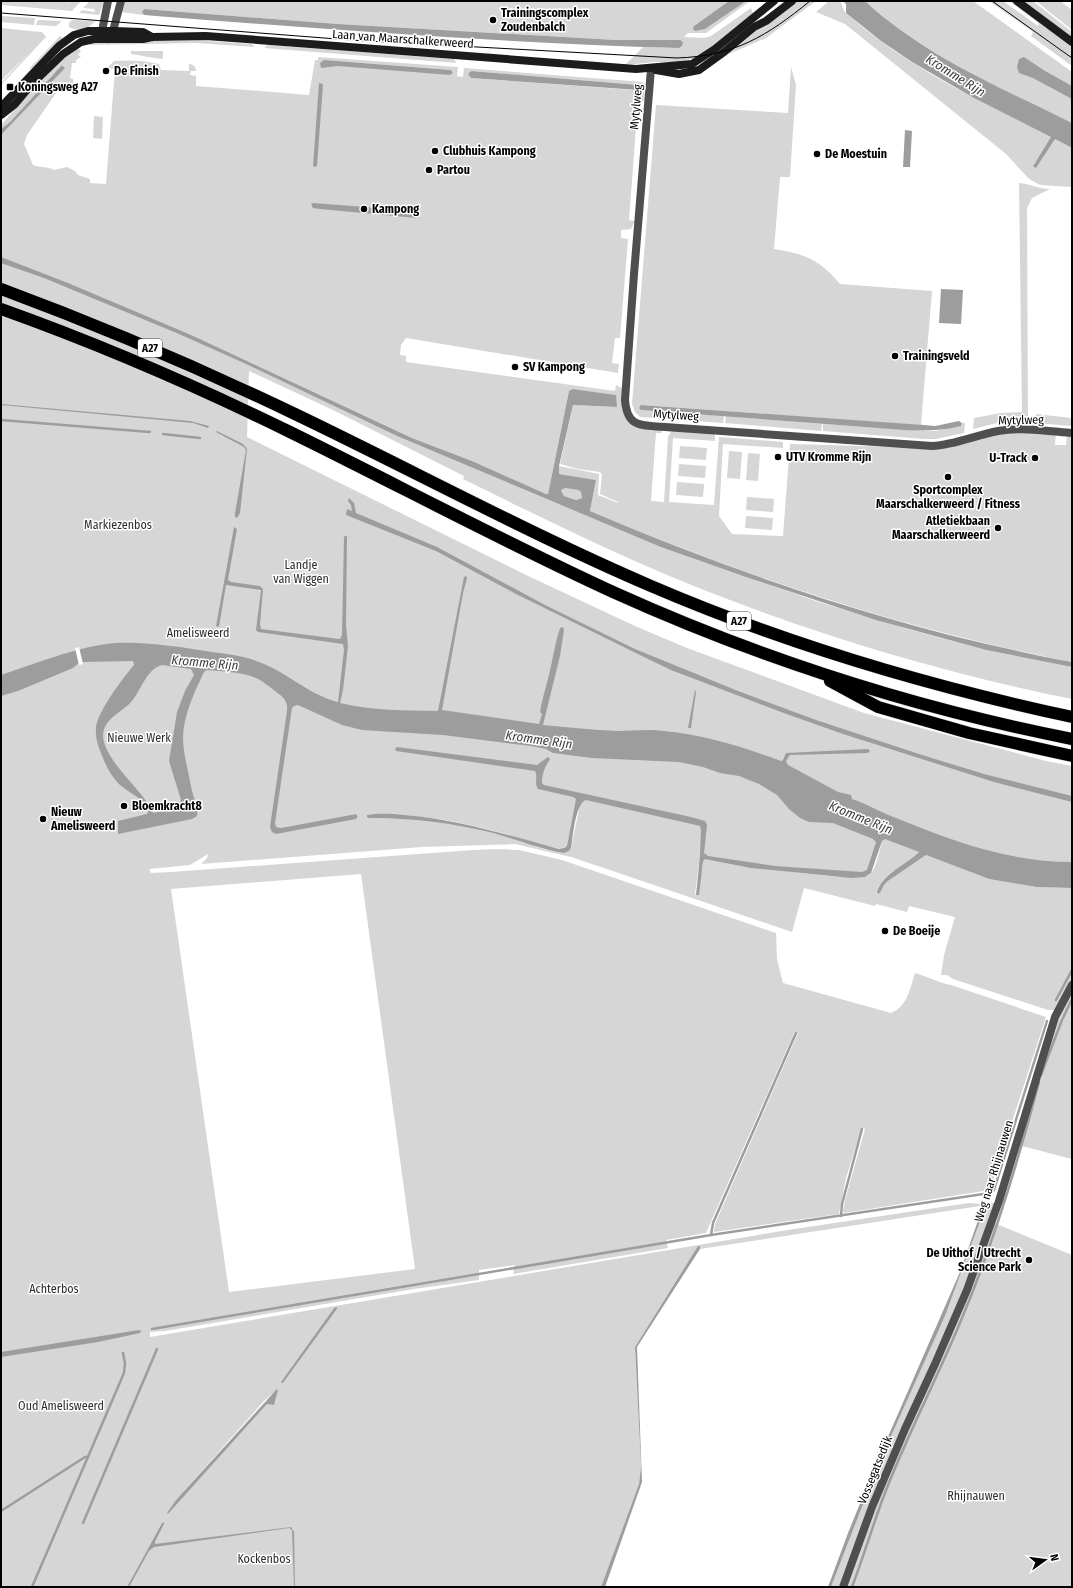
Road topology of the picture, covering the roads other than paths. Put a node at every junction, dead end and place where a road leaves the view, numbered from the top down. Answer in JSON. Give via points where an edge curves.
{"nodes":[{"id":1,"x":108,"y":1,"type":"edge"},
{"id":2,"x":121,"y":1,"type":"edge"},
{"id":3,"x":774,"y":1,"type":"edge"},
{"id":4,"x":792,"y":1,"type":"edge"},
{"id":5,"x":1017,"y":1,"type":"edge"},
{"id":6,"x":102,"y":31,"type":"junction"},
{"id":7,"x":113,"y":31,"type":"junction"},
{"id":8,"x":152,"y":37,"type":"junction"},
{"id":9,"x":108,"y":39,"type":"junction"},
{"id":10,"x":1072,"y":42,"type":"edge"},
{"id":11,"x":62,"y":50,"type":"junction"},
{"id":12,"x":651,"y":69,"type":"junction"},
{"id":13,"x":1,"y":107,"type":"edge"},
{"id":14,"x":1,"y":115,"type":"edge"},
{"id":15,"x":1,"y":289,"type":"edge"},
{"id":16,"x":1,"y":309,"type":"edge"},
{"id":17,"x":1072,"y":433,"type":"edge"},
{"id":18,"x":802,"y":667,"type":"junction"},
{"id":19,"x":1072,"y":717,"type":"edge"},
{"id":20,"x":1072,"y":739,"type":"edge"},
{"id":21,"x":1072,"y":756,"type":"edge"},
{"id":22,"x":1072,"y":985,"type":"edge"},
{"id":23,"x":935,"y":1364,"type":"joint"},
{"id":24,"x":842,"y":1587,"type":"edge"}],
"edges":[{"from":1,"to":6,"type":"street"},
{"from":2,"to":7,"type":"street"},
{"from":3,"to":12,"type":"main road","name":"Laan van Maarschalkerweerd","via":[[715,50],[692,64]]},
{"from":4,"to":12,"type":"main road","name":"Laan van Maarschalkerweerd","via":[[699,70],[679,74]]},
{"from":5,"to":10,"type":"main road"},
{"from":6,"to":7,"type":"main road","name":"Laan van Maarschalkerweerd"},
{"from":6,"to":9,"type":"street"},
{"from":6,"to":11,"type":"main road","name":"Laan van Maarschalkerweerd","via":[[74,35]]},
{"from":7,"to":8,"type":"main road","name":"Laan van Maarschalkerweerd","via":[[143,32]]},
{"from":7,"to":9,"type":"street"},
{"from":8,"to":9,"type":"main road","name":"Laan van Maarschalkerweerd"},
{"from":8,"to":12,"type":"main road","name":"Laan van Maarschalkerweerd","via":[[206,36]]},
{"from":9,"to":11,"type":"main road","name":"Laan van Maarschalkerweerd","via":[[81,42]]},
{"from":11,"to":13,"type":"main road"},
{"from":11,"to":14,"type":"main road","via":[[15,104]]},
{"from":12,"to":17,"type":"street","name":"Mytylweg","via":[[626,395],[626,410],[630,420],[638,424],[932,446],[1005,430]]},
{"from":15,"to":19,"type":"highway","number":"A27","via":[[116,334],[243,389],[580,555],[667,593],[788,639],[862,663]]},
{"from":16,"to":18,"type":"highway","number":"A27","via":[[118,354],[231,404],[614,592]]},
{"from":18,"to":20,"type":"highway","number":"A27","via":[[909,700]]},
{"from":18,"to":21,"type":"highway","number":"A27","via":[[878,707],[969,733]]},
{"from":22,"to":23,"type":"street","name":"Weg naar Rhijnauwen","via":[[1055,1017],[999,1201],[967,1290]]},
{"from":23,"to":24,"type":"street","name":"Vossegatsedijk","via":[[875,1500]]}]}
